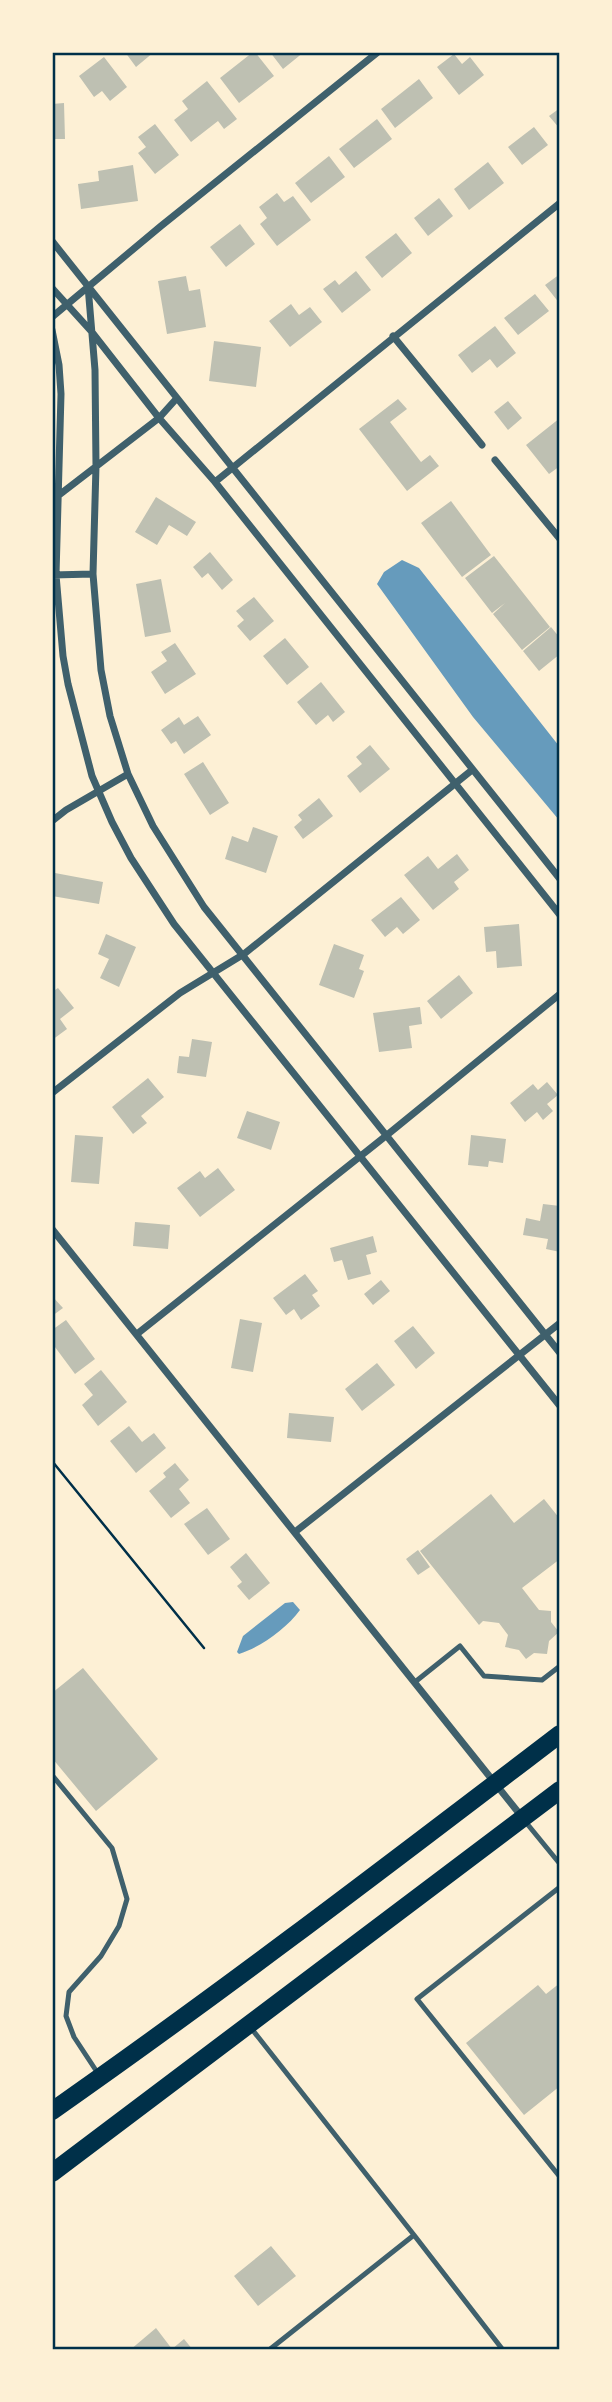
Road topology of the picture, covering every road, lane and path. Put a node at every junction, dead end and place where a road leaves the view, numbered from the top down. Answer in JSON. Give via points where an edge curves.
{"nodes":[{"id":1,"x":378,"y":52,"type":"edge"},
{"id":2,"x":559,"y":203,"type":"edge"},
{"id":3,"x":52,"y":241,"type":"edge"},
{"id":4,"x":88,"y":286,"type":"junction"},
{"id":5,"x":52,"y":288,"type":"edge"},
{"id":6,"x":66,"y":304,"type":"junction"},
{"id":7,"x":52,"y":317,"type":"edge"},
{"id":8,"x":52,"y":330,"type":"edge"},
{"id":9,"x":91,"y":331,"type":"junction"},
{"id":10,"x":393,"y":336,"type":"junction"},
{"id":11,"x":177,"y":398,"type":"junction"},
{"id":12,"x":159,"y":418,"type":"junction"},
{"id":13,"x":482,"y":444,"type":"dead end"},
{"id":14,"x":495,"y":460,"type":"dead end"},
{"id":15,"x":96,"y":466,"type":"junction"},
{"id":16,"x":232,"y":468,"type":"junction"},
{"id":17,"x":215,"y":482,"type":"junction"},
{"id":18,"x":59,"y":495,"type":"junction"},
{"id":19,"x":559,"y":539,"type":"edge"},
{"id":20,"x":93,"y":574,"type":"junction"},
{"id":21,"x":54,"y":575,"type":"edge"},
{"id":22,"x":472,"y":770,"type":"junction"},
{"id":23,"x":128,"y":774,"type":"junction"},
{"id":24,"x":454,"y":785,"type":"junction"},
{"id":25,"x":98,"y":790,"type":"junction"},
{"id":26,"x":52,"y":821,"type":"edge"},
{"id":27,"x":559,"y":879,"type":"edge"},
{"id":28,"x":559,"y":915,"type":"edge"},
{"id":29,"x":244,"y":954,"type":"junction"},
{"id":30,"x":212,"y":973,"type":"junction"},
{"id":31,"x":559,"y":994,"type":"edge"},
{"id":32,"x":52,"y":1093,"type":"edge"},
{"id":33,"x":387,"y":1135,"type":"junction"},
{"id":34,"x":359,"y":1157,"type":"junction"},
{"id":35,"x":52,"y":1229,"type":"edge"},
{"id":36,"x":559,"y":1323,"type":"edge"},
{"id":37,"x":137,"y":1334,"type":"junction"},
{"id":38,"x":545,"y":1335,"type":"junction"},
{"id":39,"x":559,"y":1353,"type":"edge"},
{"id":40,"x":519,"y":1356,"type":"junction"},
{"id":41,"x":559,"y":1406,"type":"edge"},
{"id":42,"x":52,"y":1461,"type":"edge"},
{"id":43,"x":295,"y":1532,"type":"junction"},
{"id":44,"x":204,"y":1648,"type":"dead end"},
{"id":45,"x":559,"y":1666,"type":"edge"},
{"id":46,"x":415,"y":1682,"type":"junction"},
{"id":47,"x":559,"y":1734,"type":"edge"},
{"id":48,"x":52,"y":1775,"type":"edge"},
{"id":49,"x":495,"y":1783,"type":"junction"},
{"id":50,"x":559,"y":1790,"type":"edge"},
{"id":51,"x":523,"y":1818,"type":"junction"},
{"id":52,"x":559,"y":1864,"type":"edge"},
{"id":53,"x":559,"y":1887,"type":"edge"},
{"id":54,"x":249,"y":2026,"type":"junction"},
{"id":55,"x":101,"y":2077,"type":"junction"},
{"id":56,"x":52,"y":2111,"type":"edge"},
{"id":57,"x":52,"y":2173,"type":"edge"},
{"id":58,"x":559,"y":2177,"type":"edge"},
{"id":59,"x":414,"y":2235,"type":"junction"},
{"id":60,"x":269,"y":2350,"type":"edge"},
{"id":61,"x":503,"y":2350,"type":"edge"}],
"edges":[{"from":1,"to":4,"type":"street"},
{"from":2,"to":10,"type":"street"},
{"from":3,"to":4,"type":"street"},
{"from":4,"to":6,"type":"street"},
{"from":4,"to":9,"type":"street"},
{"from":4,"to":11,"type":"street"},
{"from":5,"to":6,"type":"street"},
{"from":6,"to":7,"type":"street"},
{"from":6,"to":9,"type":"street"},
{"from":8,"to":18,"type":"street","via":[[60,384]]},
{"from":9,"to":12,"type":"street"},
{"from":9,"to":15,"type":"street"},
{"from":10,"to":13,"type":"street"},
{"from":10,"to":16,"type":"street"},
{"from":11,"to":12,"type":"street"},
{"from":11,"to":16,"type":"street"},
{"from":12,"to":15,"type":"street"},
{"from":12,"to":17,"type":"street"},
{"from":14,"to":19,"type":"street"},
{"from":15,"to":18,"type":"street"},
{"from":15,"to":20,"type":"street"},
{"from":16,"to":17,"type":"street"},
{"from":16,"to":22,"type":"street"},
{"from":17,"to":24,"type":"street"},
{"from":18,"to":21,"type":"street"},
{"from":20,"to":21,"type":"street"},
{"from":20,"to":23,"type":"street","via":[[101,670]]},
{"from":21,"to":25,"type":"street","via":[[68,684]]},
{"from":22,"to":24,"type":"street"},
{"from":22,"to":27,"type":"street"},
{"from":23,"to":25,"type":"street"},
{"from":23,"to":29,"type":"street","via":[[180,871]]},
{"from":24,"to":28,"type":"street"},
{"from":24,"to":29,"type":"street"},
{"from":25,"to":26,"type":"street"},
{"from":25,"to":30,"type":"street","via":[[143,878]]},
{"from":29,"to":30,"type":"street"},
{"from":29,"to":33,"type":"street"},
{"from":30,"to":32,"type":"street"},
{"from":30,"to":34,"type":"street"},
{"from":31,"to":33,"type":"street"},
{"from":33,"to":34,"type":"street"},
{"from":33,"to":38,"type":"street"},
{"from":34,"to":37,"type":"street"},
{"from":34,"to":40,"type":"street"},
{"from":35,"to":37,"type":"street"},
{"from":36,"to":38,"type":"street"},
{"from":37,"to":43,"type":"street"},
{"from":38,"to":39,"type":"street"},
{"from":38,"to":40,"type":"street"},
{"from":40,"to":41,"type":"street"},
{"from":40,"to":43,"type":"street"},
{"from":42,"to":44,"type":"path"},
{"from":43,"to":46,"type":"street"},
{"from":45,"to":46,"type":"lane","via":[[542,1680],[485,1676],[460,1646]]},
{"from":46,"to":49,"type":"street"},
{"from":47,"to":49,"type":"highway"},
{"from":48,"to":55,"type":"lane","via":[[112,1848],[127,1899],[119,1926],[101,1956],[69,1992],[66,2016]]},
{"from":49,"to":51,"type":"street"},
{"from":49,"to":55,"type":"highway"},
{"from":50,"to":51,"type":"highway"},
{"from":51,"to":52,"type":"lane"},
{"from":51,"to":54,"type":"highway"},
{"from":53,"to":58,"type":"lane","via":[[417,1999]]},
{"from":54,"to":57,"type":"highway"},
{"from":54,"to":59,"type":"lane"},
{"from":55,"to":56,"type":"highway"},
{"from":59,"to":60,"type":"lane"},
{"from":59,"to":61,"type":"lane"}]}
